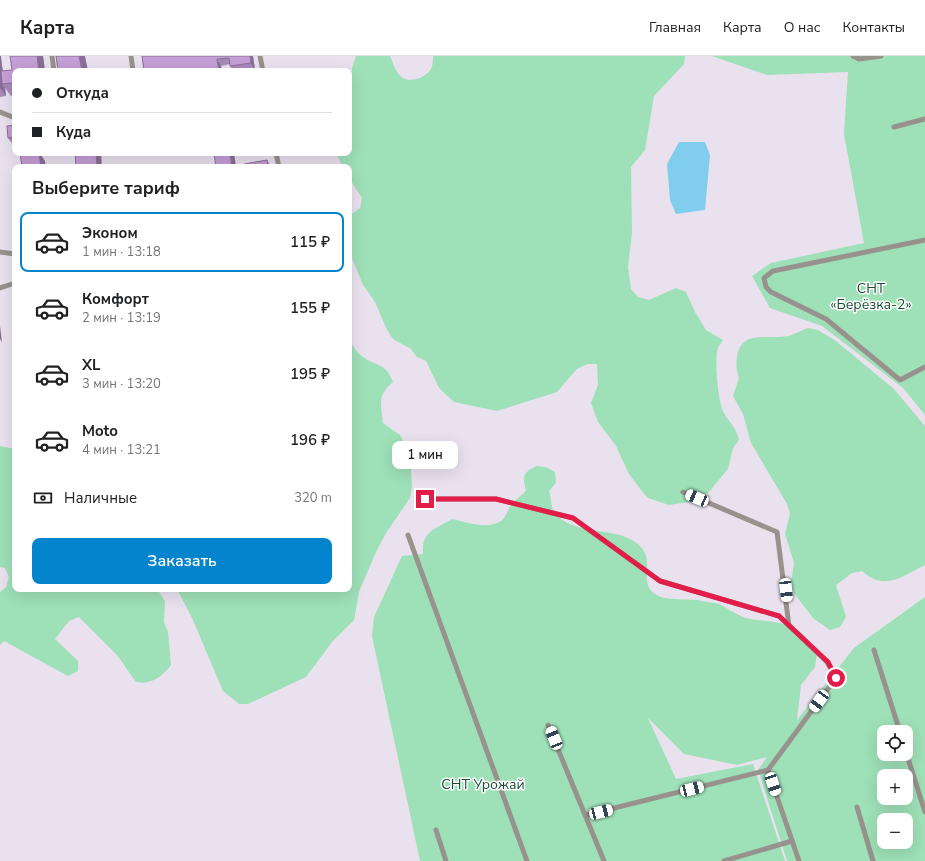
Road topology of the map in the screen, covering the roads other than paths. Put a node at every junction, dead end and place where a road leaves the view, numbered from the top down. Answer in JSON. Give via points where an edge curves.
{"nodes":[{"id":1,"x":52,"y":56,"type":"edge"},
{"id":2,"x":131,"y":56,"type":"edge"},
{"id":3,"x":260,"y":56,"type":"edge"},
{"id":4,"x":853,"y":56,"type":"edge"},
{"id":5,"x":881,"y":56,"type":"edge"},
{"id":6,"x":54,"y":68,"type":"edge"},
{"id":7,"x":133,"y":68,"type":"edge"},
{"id":8,"x":262,"y":68,"type":"edge"},
{"id":9,"x":0,"y":112,"type":"edge"},
{"id":10,"x":12,"y":117,"type":"edge"},
{"id":11,"x":925,"y":119,"type":"edge"},
{"id":12,"x":894,"y":127,"type":"dead end"},
{"id":13,"x":925,"y":240,"type":"edge"},
{"id":14,"x":0,"y":252,"type":"edge"},
{"id":15,"x":12,"y":254,"type":"edge"},
{"id":16,"x":12,"y":284,"type":"edge"},
{"id":17,"x":0,"y":288,"type":"edge"},
{"id":18,"x":925,"y":367,"type":"edge"},
{"id":19,"x":683,"y":492,"type":"dead end"},
{"id":20,"x":425,"y":499,"type":"dead end"},
{"id":21,"x":408,"y":535,"type":"dead end"},
{"id":22,"x":790,"y":626,"type":"junction"},
{"id":23,"x":874,"y":650,"type":"dead end"},
{"id":24,"x":548,"y":725,"type":"dead end"},
{"id":25,"x":898,"y":725,"type":"edge"},
{"id":26,"x":909,"y":761,"type":"edge"},
{"id":27,"x":768,"y":770,"type":"junction"},
{"id":28,"x":857,"y":807,"type":"dead end"},
{"id":29,"x":925,"y":812,"type":"edge"},
{"id":30,"x":586,"y":815,"type":"junction"},
{"id":31,"x":436,"y":830,"type":"dead end"},
{"id":32,"x":792,"y":840,"type":"junction"},
{"id":33,"x":446,"y":861,"type":"edge"},
{"id":34,"x":527,"y":861,"type":"edge"},
{"id":35,"x":604,"y":861,"type":"edge"},
{"id":36,"x":724,"y":861,"type":"edge"},
{"id":37,"x":799,"y":861,"type":"edge"},
{"id":38,"x":873,"y":861,"type":"edge"}],
"edges":[{"from":1,"to":6,"type":"lane"},
{"from":2,"to":7,"type":"lane"},
{"from":3,"to":8,"type":"lane"},
{"from":4,"to":5,"type":"lane","via":[[859,59]]},
{"from":9,"to":10,"type":"lane"},
{"from":11,"to":12,"type":"lane"},
{"from":13,"to":18,"type":"lane","via":[[773,271],[764,278],[766,287],[771,292],[826,319],[900,380]]},
{"from":14,"to":15,"type":"lane"},
{"from":16,"to":17,"type":"lane"},
{"from":19,"to":22,"type":"lane","via":[[777,532]]},
{"from":20,"to":22,"type":"lane","via":[[496,499],[573,518],[660,581],[779,616]]},
{"from":21,"to":34,"type":"lane"},
{"from":22,"to":27,"type":"lane","via":[[828,662],[836,678]]},
{"from":23,"to":25,"type":"lane"},
{"from":24,"to":30,"type":"lane"},
{"from":26,"to":29,"type":"lane"},
{"from":27,"to":30,"type":"lane"},
{"from":27,"to":32,"type":"lane"},
{"from":28,"to":38,"type":"lane"},
{"from":30,"to":35,"type":"lane"},
{"from":31,"to":33,"type":"lane"},
{"from":32,"to":36,"type":"lane"},
{"from":32,"to":37,"type":"lane"}]}
